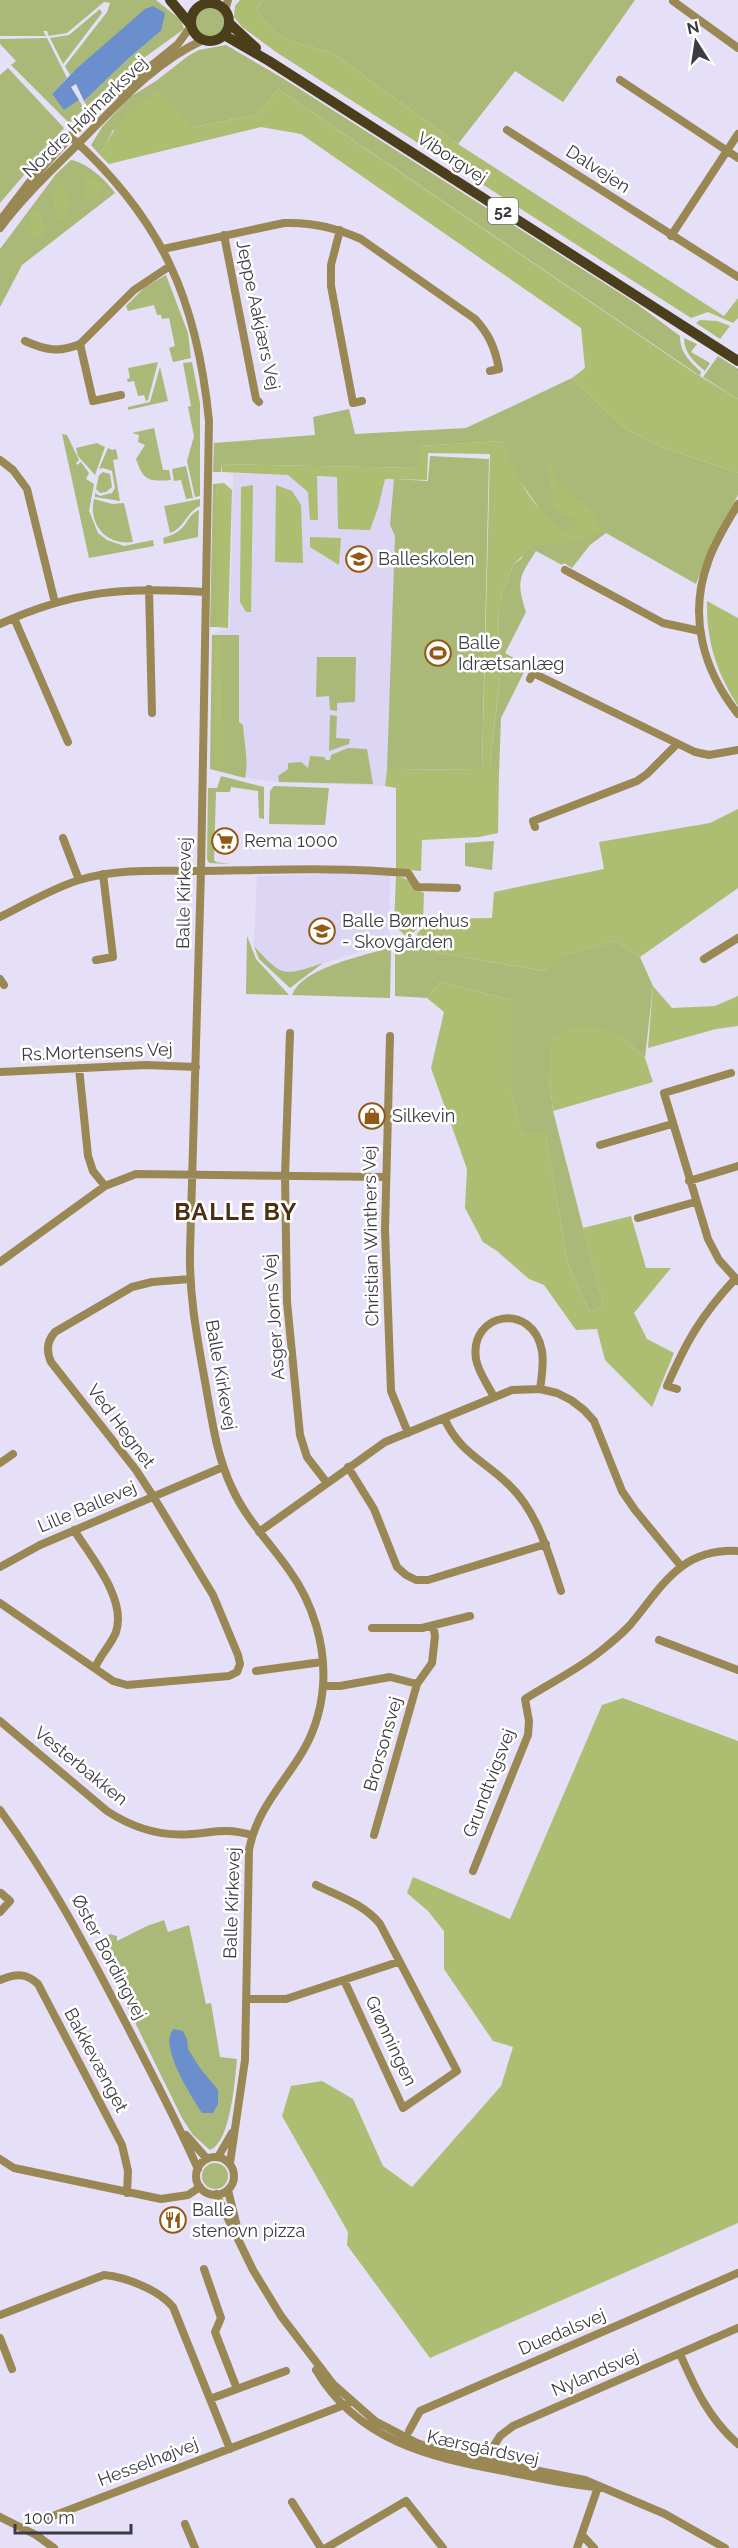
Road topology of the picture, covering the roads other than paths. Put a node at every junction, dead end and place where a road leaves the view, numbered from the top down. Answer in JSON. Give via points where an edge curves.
{"nodes":[{"id":1,"x":170,"y":0,"type":"edge"},
{"id":2,"x":175,"y":0,"type":"edge"},
{"id":3,"x":212,"y":1,"type":"edge"},
{"id":4,"x":673,"y":1,"type":"edge"},
{"id":5,"x":226,"y":5,"type":"edge"},
{"id":6,"x":196,"y":8,"type":"junction"},
{"id":7,"x":229,"y":23,"type":"junction"},
{"id":8,"x":190,"y":25,"type":"junction"},
{"id":9,"x":224,"y":35,"type":"junction"},
{"id":10,"x":203,"y":40,"type":"junction"},
{"id":11,"x":738,"y":48,"type":"edge"},
{"id":12,"x":269,"y":61,"type":"junction"},
{"id":13,"x":620,"y":80,"type":"dead end"},
{"id":14,"x":507,"y":130,"type":"dead end"},
{"id":15,"x":738,"y":134,"type":"edge"},
{"id":16,"x":70,"y":136,"type":"junction"},
{"id":17,"x":78,"y":144,"type":"junction"},
{"id":18,"x":727,"y":151,"type":"junction"},
{"id":19,"x":738,"y":158,"type":"edge"},
{"id":20,"x":0,"y":220,"type":"edge"},
{"id":21,"x":0,"y":228,"type":"edge"},
{"id":22,"x":340,"y":230,"type":"junction"},
{"id":23,"x":224,"y":235,"type":"junction"},
{"id":24,"x":671,"y":236,"type":"junction"},
{"id":25,"x":163,"y":249,"type":"junction"},
{"id":26,"x":170,"y":266,"type":"junction"},
{"id":27,"x":738,"y":278,"type":"edge"},
{"id":28,"x":25,"y":341,"type":"dead end"},
{"id":29,"x":80,"y":344,"type":"junction"},
{"id":30,"x":738,"y":361,"type":"edge"},
{"id":31,"x":490,"y":370,"type":"dead end"},
{"id":32,"x":121,"y":395,"type":"dead end"},
{"id":33,"x":362,"y":401,"type":"dead end"},
{"id":34,"x":259,"y":402,"type":"dead end"},
{"id":35,"x":0,"y":460,"type":"edge"},
{"id":36,"x":738,"y":504,"type":"edge"},
{"id":37,"x":565,"y":570,"type":"dead end"},
{"id":38,"x":149,"y":589,"type":"junction"},
{"id":39,"x":205,"y":592,"type":"junction"},
{"id":40,"x":55,"y":603,"type":"junction"},
{"id":41,"x":14,"y":618,"type":"junction"},
{"id":42,"x":0,"y":624,"type":"edge"},
{"id":43,"x":700,"y":631,"type":"junction"},
{"id":44,"x":530,"y":679,"type":"dead end"},
{"id":45,"x":152,"y":713,"type":"dead end"},
{"id":46,"x":738,"y":714,"type":"edge"},
{"id":47,"x":68,"y":742,"type":"dead end"},
{"id":48,"x":676,"y":745,"type":"junction"},
{"id":49,"x":738,"y":750,"type":"edge"},
{"id":50,"x":535,"y":827,"type":"dead end"},
{"id":51,"x":63,"y":838,"type":"dead end"},
{"id":52,"x":201,"y":871,"type":"junction"},
{"id":53,"x":103,"y":874,"type":"junction"},
{"id":54,"x":79,"y":880,"type":"junction"},
{"id":55,"x":457,"y":888,"type":"dead end"},
{"id":56,"x":0,"y":917,"type":"edge"},
{"id":57,"x":738,"y":938,"type":"edge"},
{"id":58,"x":704,"y":959,"type":"dead end"},
{"id":59,"x":96,"y":960,"type":"dead end"},
{"id":60,"x":290,"y":1033,"type":"dead end"},
{"id":61,"x":390,"y":1036,"type":"dead end"},
{"id":62,"x":196,"y":1067,"type":"junction"},
{"id":63,"x":79,"y":1068,"type":"junction"},
{"id":64,"x":0,"y":1072,"type":"edge"},
{"id":65,"x":731,"y":1073,"type":"dead end"},
{"id":66,"x":672,"y":1124,"type":"junction"},
{"id":67,"x":600,"y":1145,"type":"dead end"},
{"id":68,"x":738,"y":1166,"type":"edge"},
{"id":69,"x":192,"y":1175,"type":"junction"},
{"id":70,"x":285,"y":1176,"type":"junction"},
{"id":71,"x":385,"y":1177,"type":"junction"},
{"id":72,"x":689,"y":1181,"type":"junction"},
{"id":73,"x":105,"y":1186,"type":"junction"},
{"id":74,"x":696,"y":1202,"type":"junction"},
{"id":75,"x":638,"y":1218,"type":"dead end"},
{"id":76,"x":0,"y":1262,"type":"edge"},
{"id":77,"x":190,"y":1279,"type":"junction"},
{"id":78,"x":736,"y":1280,"type":"edge"},
{"id":79,"x":540,"y":1389,"type":"junction"},
{"id":80,"x":677,"y":1389,"type":"dead end"},
{"id":81,"x":494,"y":1397,"type":"junction"},
{"id":82,"x":444,"y":1418,"type":"junction"},
{"id":83,"x":408,"y":1433,"type":"junction"},
{"id":84,"x":14,"y":1454,"type":"dead end"},
{"id":85,"x":0,"y":1463,"type":"edge"},
{"id":86,"x":223,"y":1467,"type":"junction"},
{"id":87,"x":348,"y":1467,"type":"junction"},
{"id":88,"x":327,"y":1483,"type":"junction"},
{"id":89,"x":153,"y":1496,"type":"junction"},
{"id":90,"x":74,"y":1530,"type":"junction"},
{"id":91,"x":259,"y":1532,"type":"junction"},
{"id":92,"x":546,"y":1544,"type":"junction"},
{"id":93,"x":738,"y":1551,"type":"edge"},
{"id":94,"x":681,"y":1566,"type":"junction"},
{"id":95,"x":0,"y":1567,"type":"edge"},
{"id":96,"x":561,"y":1591,"type":"dead end"},
{"id":97,"x":0,"y":1603,"type":"edge"},
{"id":98,"x":470,"y":1616,"type":"dead end"},
{"id":99,"x":434,"y":1625,"type":"junction"},
{"id":100,"x":372,"y":1628,"type":"dead end"},
{"id":101,"x":659,"y":1640,"type":"dead end"},
{"id":102,"x":322,"y":1662,"type":"junction"},
{"id":103,"x":94,"y":1668,"type":"junction"},
{"id":104,"x":738,"y":1670,"type":"edge"},
{"id":105,"x":256,"y":1671,"type":"dead end"},
{"id":106,"x":417,"y":1684,"type":"junction"},
{"id":107,"x":323,"y":1686,"type":"junction"},
{"id":108,"x":0,"y":1721,"type":"edge"},
{"id":109,"x":0,"y":1810,"type":"edge"},
{"id":110,"x":252,"y":1835,"type":"junction"},
{"id":111,"x":374,"y":1835,"type":"dead end"},
{"id":112,"x":473,"y":1871,"type":"dead end"},
{"id":113,"x":316,"y":1885,"type":"dead end"},
{"id":114,"x":1,"y":1893,"type":"edge"},
{"id":115,"x":0,"y":1912,"type":"edge"},
{"id":116,"x":398,"y":1962,"type":"junction"},
{"id":117,"x":0,"y":1980,"type":"edge"},
{"id":118,"x":344,"y":1980,"type":"junction"},
{"id":119,"x":247,"y":1999,"type":"junction"},
{"id":120,"x":178,"y":2125,"type":"junction"},
{"id":121,"x":235,"y":2128,"type":"junction"},
{"id":122,"x":218,"y":2157,"type":"junction"},
{"id":123,"x":0,"y":2159,"type":"edge"},
{"id":124,"x":207,"y":2159,"type":"junction"},
{"id":125,"x":230,"y":2163,"type":"junction"},
{"id":126,"x":198,"y":2169,"type":"junction"},
{"id":127,"x":200,"y":2187,"type":"junction"},
{"id":128,"x":228,"y":2190,"type":"junction"},
{"id":129,"x":126,"y":2193,"type":"junction"},
{"id":130,"x":216,"y":2194,"type":"junction"},
{"id":131,"x":244,"y":2252,"type":"junction"},
{"id":132,"x":204,"y":2269,"type":"dead end"},
{"id":133,"x":738,"y":2273,"type":"edge"},
{"id":134,"x":0,"y":2315,"type":"edge"},
{"id":135,"x":738,"y":2328,"type":"edge"},
{"id":136,"x":0,"y":2338,"type":"edge"},
{"id":137,"x":680,"y":2354,"type":"junction"},
{"id":138,"x":12,"y":2369,"type":"dead end"},
{"id":139,"x":286,"y":2371,"type":"dead end"},
{"id":140,"x":237,"y":2389,"type":"junction"},
{"id":141,"x":210,"y":2399,"type":"junction"},
{"id":142,"x":347,"y":2404,"type":"junction"},
{"id":143,"x":410,"y":2431,"type":"dead end"},
{"id":144,"x":738,"y":2444,"type":"edge"},
{"id":145,"x":230,"y":2449,"type":"junction"},
{"id":146,"x":483,"y":2464,"type":"junction"},
{"id":147,"x":598,"y":2487,"type":"junction"},
{"id":148,"x":292,"y":2502,"type":"dead end"},
{"id":149,"x":0,"y":2517,"type":"edge"},
{"id":150,"x":45,"y":2518,"type":"dead end"},
{"id":151,"x":185,"y":2524,"type":"dead end"},
{"id":152,"x":582,"y":2535,"type":"junction"},
{"id":153,"x":54,"y":2548,"type":"edge"},
{"id":154,"x":195,"y":2548,"type":"edge"},
{"id":155,"x":321,"y":2548,"type":"edge"},
{"id":156,"x":326,"y":2548,"type":"edge"},
{"id":157,"x":443,"y":2548,"type":"edge"},
{"id":158,"x":577,"y":2548,"type":"edge"},
{"id":159,"x":594,"y":2548,"type":"edge"},
{"id":160,"x":724,"y":2548,"type":"edge"}],
"edges":[{"from":1,"to":8,"type":"main road"},
{"from":2,"to":6,"type":"main road"},
{"from":3,"to":5,"type":"main road"},
{"from":3,"to":6,"type":"main road"},
{"from":4,"to":11,"type":"street"},
{"from":5,"to":7,"type":"main road"},
{"from":6,"to":8,"type":"main road"},
{"from":7,"to":9,"type":"main road"},
{"from":7,"to":12,"type":"main road","name":"Viborgvej"},
{"from":8,"to":10,"type":"main road"},
{"from":8,"to":16,"type":"street","name":"Nordre Højmarksvej","via":[[178,44],[117,91]]},
{"from":9,"to":10,"type":"main road","via":[[215,41]]},
{"from":9,"to":12,"type":"main road","name":"Viborgvej"},
{"from":10,"to":17,"type":"street","name":"Nordre Højmarksvej","via":[[153,72]]},
{"from":12,"to":30,"type":"main road","name":"Viborgvej","number":"52"},
{"from":13,"to":18,"type":"street"},
{"from":14,"to":24,"type":"street","name":"Dalvejen"},
{"from":15,"to":18,"type":"street"},
{"from":16,"to":17,"type":"street","name":"Balle Kirkevej"},
{"from":16,"to":20,"type":"street","name":"Nordre Højmarksvej"},
{"from":17,"to":21,"type":"street","name":"Nordre Højmarksvej"},
{"from":17,"to":25,"type":"street","name":"Balle Kirkevej","via":[[116,182]]},
{"from":18,"to":19,"type":"street"},
{"from":18,"to":24,"type":"street"},
{"from":22,"to":23,"type":"street","name":"Jeppe Aakjærs Vej","via":[[304,222]]},
{"from":22,"to":31,"type":"street","name":"Jeppe Aakjærs Vej","via":[[361,239],[475,319],[493,346],[499,369]]},
{"from":22,"to":33,"type":"street","via":[[331,266],[331,286],[353,403]]},
{"from":23,"to":25,"type":"street","name":"Jeppe Aakjærs Vej"},
{"from":23,"to":34,"type":"street","name":"Jeppe Aakjærs Vej"},
{"from":24,"to":27,"type":"street","name":"Dalvejen"},
{"from":25,"to":26,"type":"street","name":"Balle Kirkevej"},
{"from":26,"to":29,"type":"street","via":[[134,290]]},
{"from":26,"to":39,"type":"street","name":"Balle Kirkevej","via":[[193,324],[206,390],[209,422]]},
{"from":28,"to":29,"type":"street","via":[[49,351]]},
{"from":29,"to":32,"type":"street","via":[[93,401]]},
{"from":35,"to":40,"type":"street","via":[[27,489]]},
{"from":36,"to":43,"type":"street","via":[[707,562],[701,585]]},
{"from":37,"to":43,"type":"street","via":[[663,623]]},
{"from":38,"to":39,"type":"street"},
{"from":38,"to":40,"type":"street","via":[[86,595]]},
{"from":38,"to":45,"type":"street"},
{"from":39,"to":52,"type":"street","name":"Balle Kirkevej"},
{"from":40,"to":41,"type":"street"},
{"from":41,"to":42,"type":"street"},
{"from":41,"to":47,"type":"street"},
{"from":43,"to":46,"type":"street","via":[[711,672]]},
{"from":44,"to":48,"type":"street","via":[[533,673]]},
{"from":48,"to":49,"type":"street","via":[[709,755]]},
{"from":48,"to":50,"type":"street","via":[[636,781],[532,821]]},
{"from":51,"to":54,"type":"street"},
{"from":52,"to":53,"type":"street","via":[[128,870]]},
{"from":52,"to":55,"type":"street","via":[[393,872],[408,873],[417,887]]},
{"from":52,"to":62,"type":"street","name":"Balle Kirkevej"},
{"from":53,"to":54,"type":"street"},
{"from":53,"to":59,"type":"street","via":[[113,957]]},
{"from":54,"to":56,"type":"street"},
{"from":57,"to":58,"type":"street"},
{"from":60,"to":70,"type":"street","name":"Asger Jorns Vej"},
{"from":61,"to":71,"type":"street","name":"Christian Winthers Vej"},
{"from":62,"to":63,"type":"street","name":"Rs.Mortensens Vej"},
{"from":62,"to":69,"type":"street","name":"Balle Kirkevej"},
{"from":63,"to":64,"type":"street","name":"Rs.Mortensens Vej"},
{"from":63,"to":73,"type":"street","via":[[88,1156],[93,1171]]},
{"from":65,"to":66,"type":"street","via":[[664,1093]]},
{"from":66,"to":67,"type":"street"},
{"from":66,"to":72,"type":"street"},
{"from":68,"to":72,"type":"street"},
{"from":69,"to":70,"type":"street"},
{"from":69,"to":73,"type":"street","via":[[136,1174]]},
{"from":69,"to":77,"type":"street","name":"Balle Kirkevej"},
{"from":70,"to":71,"type":"street"},
{"from":70,"to":88,"type":"street","name":"Asger Jorns Vej","via":[[287,1302],[300,1435],[307,1457]]},
{"from":71,"to":83,"type":"street","name":"Christian Winthers Vej","via":[[391,1391]]},
{"from":72,"to":74,"type":"street"},
{"from":73,"to":76,"type":"street"},
{"from":74,"to":75,"type":"street"},
{"from":74,"to":78,"type":"street","via":[[708,1239]]},
{"from":77,"to":86,"type":"street","name":"Balle Kirkevej","via":[[197,1337]]},
{"from":77,"to":89,"type":"street","name":"Ved Hegnet","via":[[132,1287],[58,1329],[48,1346],[51,1362]]},
{"from":78,"to":80,"type":"street","via":[[709,1307],[687,1341],[668,1386]]},
{"from":79,"to":81,"type":"street","via":[[512,1390]]},
{"from":79,"to":81,"type":"street","via":[[543,1362],[539,1340],[521,1319],[507,1317],[484,1329],[476,1343],[478,1366]]},
{"from":79,"to":94,"type":"street","via":[[571,1400],[594,1421],[622,1491]]},
{"from":81,"to":82,"type":"street"},
{"from":82,"to":83,"type":"street"},
{"from":82,"to":92,"type":"street","via":[[461,1447],[508,1484],[525,1504]]},
{"from":83,"to":87,"type":"street","via":[[385,1442]]},
{"from":84,"to":85,"type":"street"},
{"from":86,"to":89,"type":"street","name":"Lille Ballevej"},
{"from":86,"to":91,"type":"street","name":"Balle Kirkevej","via":[[242,1508]]},
{"from":87,"to":88,"type":"street"},
{"from":87,"to":92,"type":"street","via":[[374,1509],[397,1567],[416,1580],[428,1580]]},
{"from":88,"to":91,"type":"street"},
{"from":89,"to":90,"type":"street","name":"Lille Ballevej"},
{"from":89,"to":103,"type":"street","name":"Ved Hegnet","via":[[213,1595],[240,1664],[237,1672],[229,1676],[127,1685]]},
{"from":90,"to":95,"type":"street","name":"Lille Ballevej"},
{"from":90,"to":103,"type":"street","via":[[110,1588],[118,1613],[114,1636]]},
{"from":91,"to":102,"type":"street","name":"Balle Kirkevej","via":[[304,1594],[314,1616]]},
{"from":92,"to":96,"type":"street"},
{"from":93,"to":94,"type":"street","via":[[711,1554]]},
{"from":94,"to":112,"type":"street","name":"Grundtvigsvej","via":[[628,1627],[600,1651],[525,1699],[528,1735]]},
{"from":97,"to":103,"type":"street"},
{"from":98,"to":99,"type":"street"},
{"from":99,"to":100,"type":"street"},
{"from":99,"to":106,"type":"street","via":[[432,1663]]},
{"from":101,"to":104,"type":"street"},
{"from":102,"to":105,"type":"street"},
{"from":102,"to":107,"type":"street","name":"Balle Kirkevej"},
{"from":106,"to":107,"type":"street","name":"Brorsonsvej","via":[[390,1677]]},
{"from":106,"to":111,"type":"street","name":"Brorsonsvej"},
{"from":107,"to":110,"type":"street","name":"Balle Kirkevej","via":[[311,1737],[268,1801]]},
{"from":108,"to":110,"type":"street","name":"Vesterbakken","via":[[126,1824],[170,1834],[222,1829]]},
{"from":109,"to":120,"type":"street","name":"Øster Bordingvej","via":[[69,1913]]},
{"from":110,"to":119,"type":"street","name":"Balle Kirkevej","via":[[247,1865]]},
{"from":113,"to":116,"type":"street","name":"Grønningen","via":[[371,1914]]},
{"from":114,"to":115,"type":"street","via":[[10,1901]]},
{"from":116,"to":118,"type":"street","name":"Grønningen"},
{"from":116,"to":118,"type":"street","name":"Grønningen","via":[[458,2071],[403,2108]]},
{"from":117,"to":129,"type":"street","name":"Bakkevænget","via":[[15,1974],[38,1984],[122,2145],[128,2171]]},
{"from":118,"to":119,"type":"street","name":"Grønningen","via":[[286,1999]]},
{"from":119,"to":121,"type":"street","name":"Balle Kirkevej","via":[[245,2060]]},
{"from":120,"to":124,"type":"street","name":"Øster Bordingvej"},
{"from":120,"to":126,"type":"street","name":"Øster Bordingvej"},
{"from":121,"to":122,"type":"street","name":"Balle Kirkevej"},
{"from":121,"to":125,"type":"street","name":"Balle Kirkevej"},
{"from":122,"to":124,"type":"street"},
{"from":122,"to":125,"type":"street"},
{"from":123,"to":129,"type":"street","via":[[14,2168]]},
{"from":124,"to":126,"type":"street"},
{"from":125,"to":128,"type":"street","via":[[234,2177]]},
{"from":126,"to":127,"type":"street"},
{"from":127,"to":129,"type":"street","via":[[188,2194],[161,2199]]},
{"from":127,"to":130,"type":"street"},
{"from":128,"to":130,"type":"street"},
{"from":128,"to":131,"type":"street","name":"Kærsgårdsvej"},
{"from":130,"to":131,"type":"street","name":"Kærsgårdsvej"},
{"from":131,"to":142,"type":"street","name":"Kærsgårdsvej","via":[[326,2386]]},
{"from":132,"to":140,"type":"street","via":[[221,2318],[215,2332]]},
{"from":133,"to":143,"type":"street","name":"Duedalsvej","via":[[420,2411]]},
{"from":134,"to":141,"type":"street","via":[[104,2275],[117,2276],[166,2298],[173,2307]]},
{"from":135,"to":137,"type":"street","name":"Nylandsvej"},
{"from":136,"to":138,"type":"street"},
{"from":137,"to":144,"type":"street","via":[[706,2410]]},
{"from":137,"to":146,"type":"street","name":"Nylandsvej","via":[[513,2426],[500,2436]]},
{"from":139,"to":140,"type":"street"},
{"from":140,"to":141,"type":"street"},
{"from":141,"to":145,"type":"street"},
{"from":142,"to":145,"type":"street","name":"Hesselhøjvej"},
{"from":142,"to":146,"type":"street","name":"Kærsgårdsvej","via":[[369,2426],[405,2446],[446,2460]]},
{"from":145,"to":150,"type":"street","name":"Hesselhøjvej"},
{"from":146,"to":147,"type":"street","name":"Kærsgårdsvej","via":[[549,2471]]},
{"from":147,"to":152,"type":"street"},
{"from":147,"to":160,"type":"street","name":"Kærsgårdsvej","via":[[665,2514]]},
{"from":148,"to":155,"type":"street"},
{"from":149,"to":153,"type":"street"},
{"from":151,"to":154,"type":"street"},
{"from":152,"to":158,"type":"street"},
{"from":152,"to":159,"type":"street"},
{"from":156,"to":157,"type":"street","via":[[406,2500]]}]}
